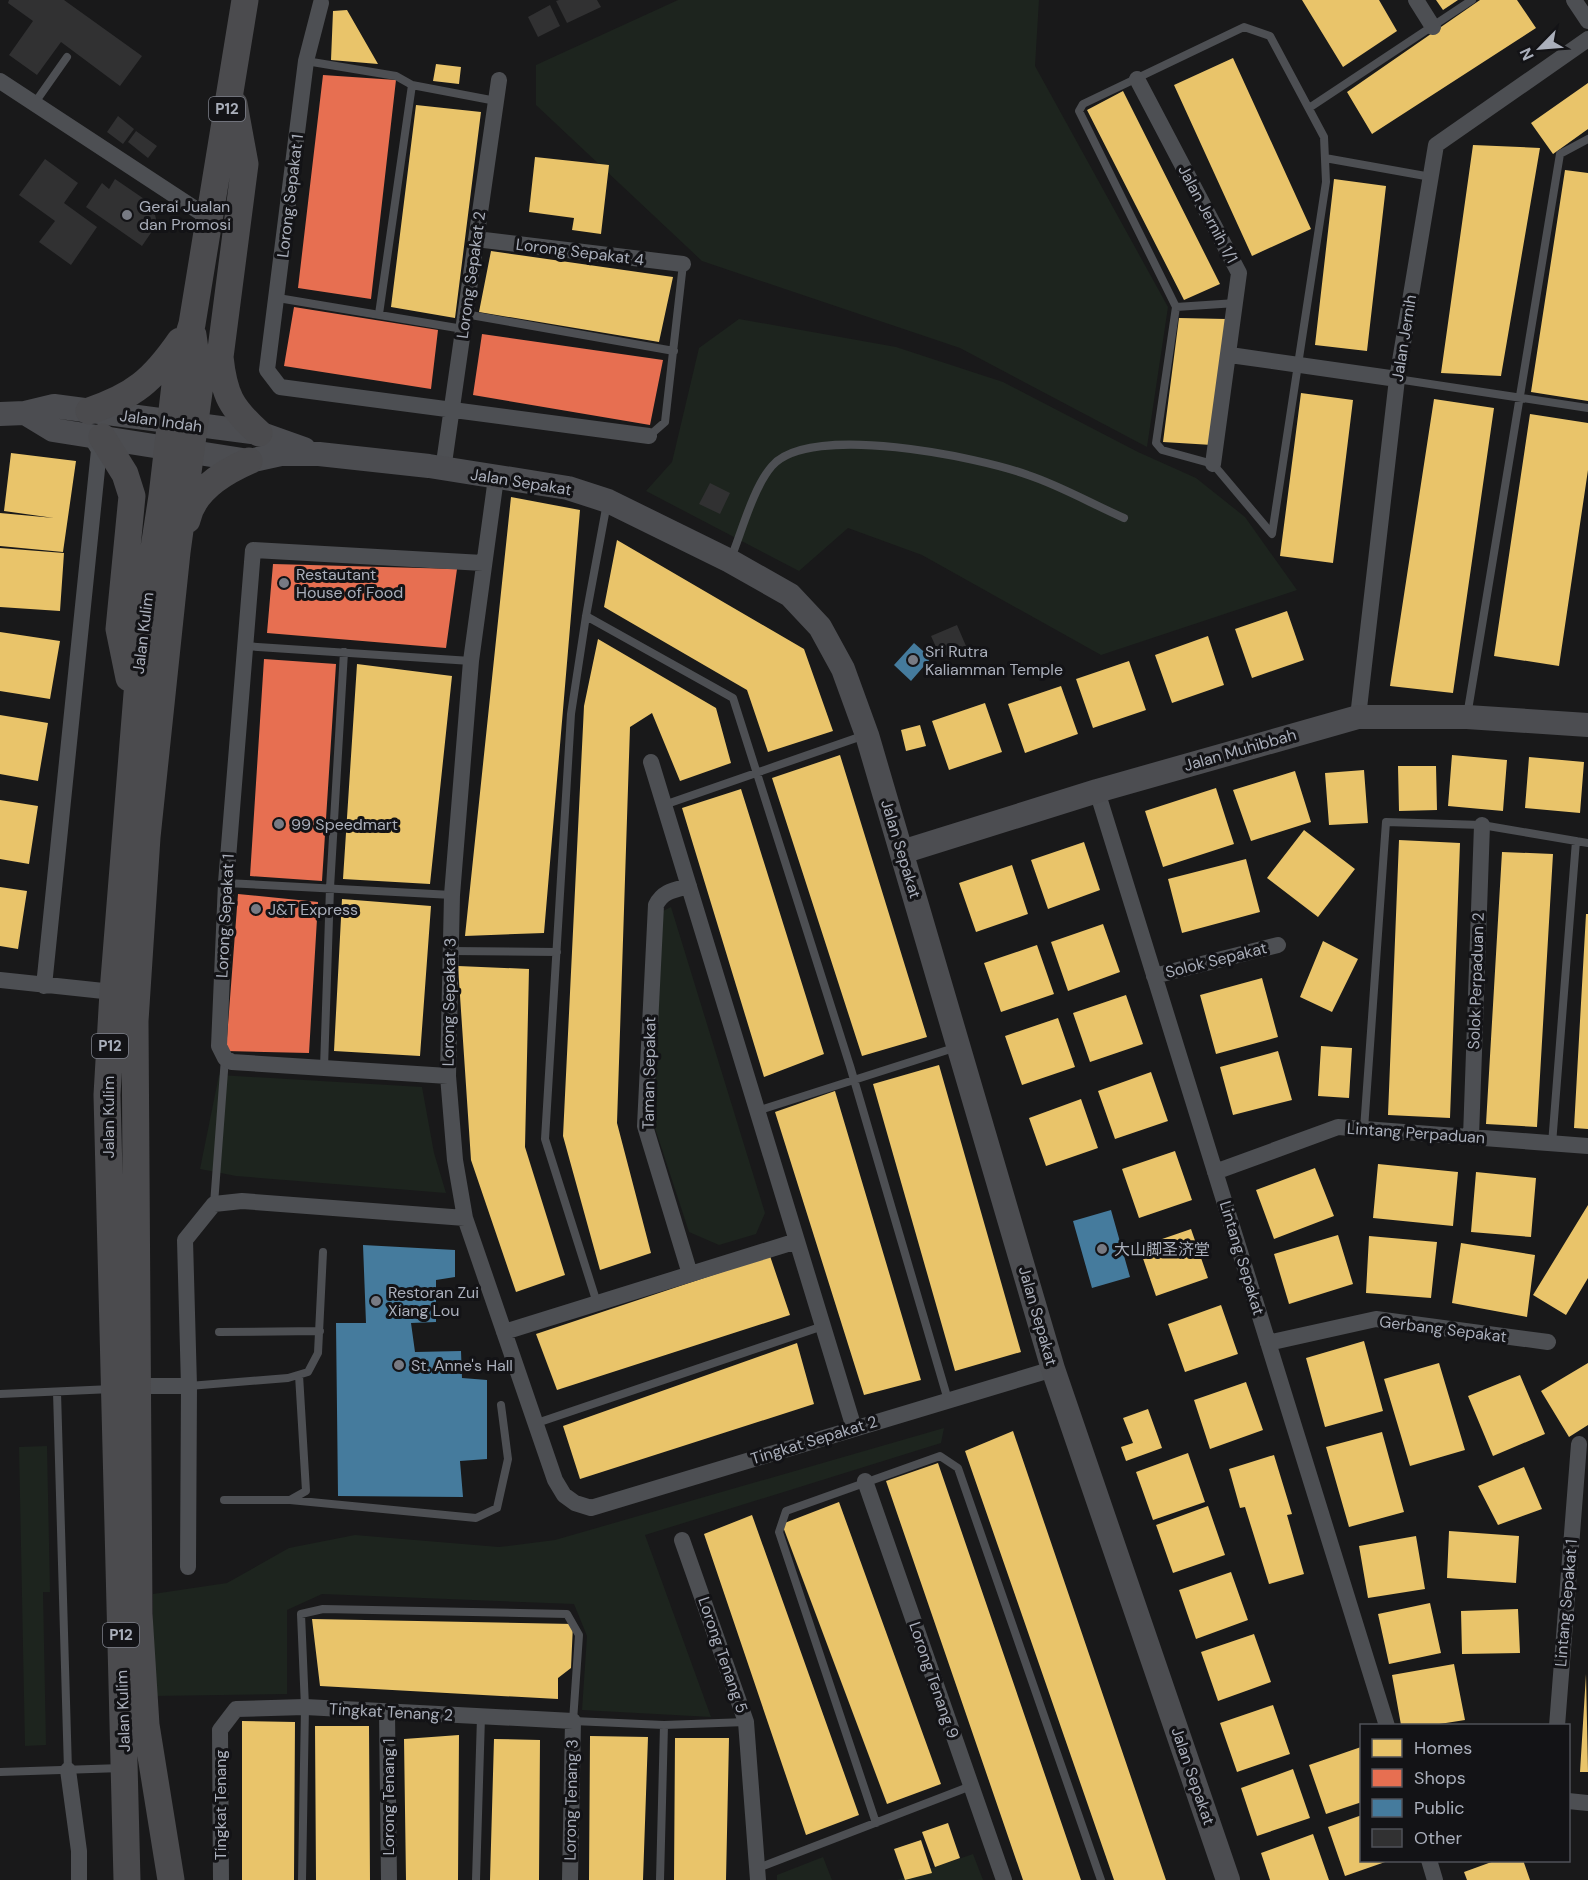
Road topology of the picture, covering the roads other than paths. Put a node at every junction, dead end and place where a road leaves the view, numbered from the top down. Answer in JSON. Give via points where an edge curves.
{"nodes":[{"id":1,"x":244,"y":0,"type":"edge"},
{"id":2,"x":1416,"y":0,"type":"edge"},
{"id":3,"x":1472,"y":0,"type":"edge"},
{"id":4,"x":1574,"y":0,"type":"edge"},
{"id":5,"x":321,"y":3,"type":"dead end"},
{"id":6,"x":1588,"y":21,"type":"edge"},
{"id":7,"x":1433,"y":27,"type":"junction"},
{"id":8,"x":1588,"y":39,"type":"edge"},
{"id":9,"x":67,"y":57,"type":"dead end"},
{"id":10,"x":306,"y":61,"type":"junction"},
{"id":11,"x":500,"y":80,"type":"dead end"},
{"id":12,"x":1137,"y":80,"type":"junction"},
{"id":13,"x":0,"y":81,"type":"edge"},
{"id":14,"x":231,"y":85,"type":"junction"},
{"id":15,"x":412,"y":86,"type":"junction"},
{"id":16,"x":496,"y":100,"type":"junction"},
{"id":17,"x":34,"y":104,"type":"junction"},
{"id":18,"x":1309,"y":108,"type":"junction"},
{"id":19,"x":1588,"y":139,"type":"edge"},
{"id":20,"x":1325,"y":158,"type":"junction"},
{"id":21,"x":1431,"y":177,"type":"junction"},
{"id":22,"x":209,"y":218,"type":"junction"},
{"id":23,"x":476,"y":239,"type":"junction"},
{"id":24,"x":683,"y":264,"type":"joint"},
{"id":25,"x":278,"y":298,"type":"junction"},
{"id":26,"x":1236,"y":303,"type":"junction"},
{"id":27,"x":1176,"y":307,"type":"junction"},
{"id":28,"x":379,"y":314,"type":"junction"},
{"id":29,"x":464,"y":321,"type":"junction"},
{"id":30,"x":192,"y":324,"type":"junction"},
{"id":31,"x":674,"y":351,"type":"junction"},
{"id":32,"x":1230,"y":356,"type":"junction"},
{"id":33,"x":1297,"y":365,"type":"junction"},
{"id":34,"x":1397,"y":379,"type":"junction"},
{"id":35,"x":1519,"y":397,"type":"junction"},
{"id":36,"x":1588,"y":408,"type":"edge"},
{"id":37,"x":452,"y":410,"type":"junction"},
{"id":38,"x":0,"y":414,"type":"edge"},
{"id":39,"x":94,"y":428,"type":"junction"},
{"id":40,"x":259,"y":433,"type":"junction"},
{"id":41,"x":650,"y":436,"type":"joint"},
{"id":42,"x":181,"y":437,"type":"junction"},
{"id":43,"x":319,"y":454,"type":"junction"},
{"id":44,"x":249,"y":462,"type":"junction"},
{"id":45,"x":1213,"y":464,"type":"junction"},
{"id":46,"x":443,"y":470,"type":"junction"},
{"id":47,"x":496,"y":478,"type":"junction"},
{"id":48,"x":608,"y":501,"type":"junction"},
{"id":49,"x":1124,"y":518,"type":"dead end"},
{"id":50,"x":177,"y":552,"type":"junction"},
{"id":51,"x":730,"y":561,"type":"junction"},
{"id":52,"x":483,"y":563,"type":"junction"},
{"id":53,"x":586,"y":616,"type":"junction"},
{"id":54,"x":244,"y":646,"type":"junction"},
{"id":55,"x":344,"y":652,"type":"junction"},
{"id":56,"x":471,"y":660,"type":"junction"},
{"id":57,"x":135,"y":702,"type":"junction"},
{"id":58,"x":1358,"y":717,"type":"junction"},
{"id":59,"x":1467,"y":717,"type":"junction"},
{"id":60,"x":1588,"y":725,"type":"edge"},
{"id":61,"x":867,"y":735,"type":"junction"},
{"id":62,"x":651,"y":762,"type":"dead end"},
{"id":63,"x":758,"y":773,"type":"junction"},
{"id":64,"x":1097,"y":791,"type":"junction"},
{"id":65,"x":664,"y":804,"type":"junction"},
{"id":66,"x":1482,"y":825,"type":"junction"},
{"id":67,"x":1576,"y":841,"type":"junction"},
{"id":68,"x":1588,"y":843,"type":"edge"},
{"id":69,"x":902,"y":852,"type":"junction"},
{"id":70,"x":226,"y":884,"type":"junction"},
{"id":71,"x":689,"y":886,"type":"junction"},
{"id":72,"x":330,"y":888,"type":"junction"},
{"id":73,"x":452,"y":895,"type":"junction"},
{"id":74,"x":1278,"y":945,"type":"dead end"},
{"id":75,"x":450,"y":951,"type":"junction"},
{"id":76,"x":557,"y":952,"type":"junction"},
{"id":77,"x":1154,"y":976,"type":"junction"},
{"id":78,"x":0,"y":980,"type":"edge"},
{"id":79,"x":44,"y":986,"type":"junction"},
{"id":80,"x":113,"y":992,"type":"junction"},
{"id":81,"x":960,"y":1046,"type":"junction"},
{"id":82,"x":225,"y":1058,"type":"junction"},
{"id":83,"x":324,"y":1068,"type":"junction"},
{"id":84,"x":447,"y":1076,"type":"junction"},
{"id":85,"x":854,"y":1080,"type":"junction"},
{"id":86,"x":758,"y":1111,"type":"junction"},
{"id":87,"x":1364,"y":1129,"type":"junction"},
{"id":88,"x":1471,"y":1137,"type":"junction"},
{"id":89,"x":1552,"y":1144,"type":"junction"},
{"id":90,"x":1588,"y":1146,"type":"edge"},
{"id":91,"x":1215,"y":1172,"type":"junction"},
{"id":92,"x":214,"y":1204,"type":"junction"},
{"id":93,"x":465,"y":1218,"type":"junction"},
{"id":94,"x":797,"y":1241,"type":"junction"},
{"id":95,"x":323,"y":1252,"type":"dead end"},
{"id":96,"x":690,"y":1274,"type":"junction"},
{"id":97,"x":597,"y":1303,"type":"junction"},
{"id":98,"x":823,"y":1326,"type":"junction"},
{"id":99,"x":320,"y":1331,"type":"junction"},
{"id":100,"x":219,"y":1332,"type":"dead end"},
{"id":101,"x":504,"y":1332,"type":"junction"},
{"id":102,"x":1548,"y":1342,"type":"dead end"},
{"id":103,"x":1268,"y":1343,"type":"junction"},
{"id":104,"x":1053,"y":1369,"type":"junction"},
{"id":105,"x":299,"y":1376,"type":"junction"},
{"id":106,"x":189,"y":1386,"type":"junction"},
{"id":107,"x":125,"y":1388,"type":"junction"},
{"id":108,"x":57,"y":1392,"type":"junction"},
{"id":109,"x":0,"y":1394,"type":"edge"},
{"id":110,"x":948,"y":1400,"type":"junction"},
{"id":111,"x":501,"y":1405,"type":"dead end"},
{"id":112,"x":534,"y":1425,"type":"junction"},
{"id":113,"x":854,"y":1428,"type":"junction"},
{"id":114,"x":1584,"y":1444,"type":"edge"},
{"id":115,"x":866,"y":1480,"type":"junction"},
{"id":116,"x":224,"y":1500,"type":"dead end"},
{"id":117,"x":290,"y":1500,"type":"junction"},
{"id":118,"x":575,"y":1503,"type":"joint"},
{"id":119,"x":682,"y":1540,"type":"dead end"},
{"id":120,"x":188,"y":1567,"type":"dead end"},
{"id":121,"x":305,"y":1707,"type":"junction"},
{"id":122,"x":387,"y":1713,"type":"junction"},
{"id":123,"x":481,"y":1717,"type":"junction"},
{"id":124,"x":573,"y":1721,"type":"junction"},
{"id":125,"x":746,"y":1722,"type":"junction"},
{"id":126,"x":1387,"y":1724,"type":"edge"},
{"id":127,"x":1557,"y":1724,"type":"edge"},
{"id":128,"x":664,"y":1725,"type":"junction"},
{"id":129,"x":220,"y":1730,"type":"joint"},
{"id":130,"x":125,"y":1768,"type":"junction"},
{"id":131,"x":68,"y":1770,"type":"junction"},
{"id":132,"x":0,"y":1772,"type":"edge"},
{"id":133,"x":971,"y":1786,"type":"junction"},
{"id":134,"x":1570,"y":1801,"type":"edge"},
{"id":135,"x":1588,"y":1803,"type":"edge"},
{"id":136,"x":876,"y":1823,"type":"junction"},
{"id":137,"x":1430,"y":1862,"type":"edge"},
{"id":138,"x":758,"y":1874,"type":"edge"},
{"id":139,"x":79,"y":1880,"type":"edge"},
{"id":140,"x":127,"y":1880,"type":"edge"},
{"id":141,"x":171,"y":1880,"type":"edge"},
{"id":142,"x":221,"y":1880,"type":"edge"},
{"id":143,"x":302,"y":1880,"type":"edge"},
{"id":144,"x":389,"y":1880,"type":"edge"},
{"id":145,"x":476,"y":1880,"type":"edge"},
{"id":146,"x":570,"y":1880,"type":"edge"},
{"id":147,"x":660,"y":1880,"type":"edge"},
{"id":148,"x":1004,"y":1880,"type":"edge"},
{"id":149,"x":1101,"y":1880,"type":"edge"},
{"id":150,"x":1228,"y":1880,"type":"edge"},
{"id":151,"x":1435,"y":1880,"type":"edge"}],
"edges":[{"from":1,"to":14,"type":"main road","name":"Jalan Kulim","number":"P12"},
{"from":2,"to":7,"type":"street"},
{"from":3,"to":7,"type":"lane"},
{"from":4,"to":6,"type":"street"},
{"from":5,"to":10,"type":"street","name":"Lorong Sepakat 1"},
{"from":7,"to":18,"type":"lane"},
{"from":8,"to":21,"type":"street","name":"Jalan Jernih","via":[[1436,145]]},
{"from":9,"to":17,"type":"lane"},
{"from":10,"to":15,"type":"lane","via":[[396,76]]},
{"from":10,"to":25,"type":"street","name":"Lorong Sepakat 1"},
{"from":11,"to":16,"type":"street","name":"Lorong Sepakat 2"},
{"from":12,"to":18,"type":"lane","via":[[1244,27],[1270,36]]},
{"from":12,"to":26,"type":"street","name":"Jalan Jernih 1/1","via":[[1239,273]]},
{"from":12,"to":27,"type":"lane","via":[[1083,104],[1079,111]]},
{"from":13,"to":17,"type":"street"},
{"from":14,"to":22,"type":"main road","name":"Jalan Kulim","number":"P12"},
{"from":14,"to":40,"type":"main road","via":[[245,164],[220,357],[223,380],[235,412]]},
{"from":15,"to":16,"type":"lane"},
{"from":15,"to":28,"type":"lane"},
{"from":16,"to":23,"type":"street","name":"Lorong Sepakat 2"},
{"from":17,"to":22,"type":"street"},
{"from":18,"to":20,"type":"lane","via":[[1324,136]]},
{"from":19,"to":35,"type":"lane","via":[[1560,154]]},
{"from":20,"to":21,"type":"lane"},
{"from":20,"to":33,"type":"lane","via":[[1326,182]]},
{"from":21,"to":34,"type":"street","name":"Jalan Jernih"},
{"from":22,"to":30,"type":"main road","name":"Jalan Kulim","number":"P12"},
{"from":23,"to":24,"type":"street","name":"Lorong Sepakat 4"},
{"from":23,"to":29,"type":"street","name":"Lorong Sepakat 2"},
{"from":24,"to":31,"type":"lane"},
{"from":25,"to":28,"type":"lane"},
{"from":25,"to":37,"type":"street","name":"Lorong Sepakat 1","via":[[267,370],[280,387]]},
{"from":26,"to":27,"type":"lane"},
{"from":26,"to":32,"type":"street","name":"Jalan Jernih 1/1"},
{"from":27,"to":45,"type":"lane","via":[[1155,443],[1162,450]]},
{"from":28,"to":29,"type":"lane"},
{"from":29,"to":31,"type":"lane"},
{"from":29,"to":37,"type":"street","name":"Lorong Sepakat 2"},
{"from":30,"to":39,"type":"main road","via":[[165,362]]},
{"from":30,"to":42,"type":"main road","name":"Jalan Kulim","number":"P12","via":[[200,385]]},
{"from":31,"to":41,"type":"lane","via":[[665,422]]},
{"from":32,"to":33,"type":"street"},
{"from":32,"to":45,"type":"street","name":"Jalan Jernih 1/1"},
{"from":33,"to":34,"type":"street"},
{"from":33,"to":45,"type":"lane","via":[[1272,534]]},
{"from":34,"to":35,"type":"lane"},
{"from":34,"to":58,"type":"street","name":"Jalan Jernih"},
{"from":35,"to":36,"type":"lane"},
{"from":35,"to":59,"type":"lane"},
{"from":37,"to":41,"type":"street"},
{"from":37,"to":46,"type":"street","name":"Lorong Sepakat 2"},
{"from":38,"to":39,"type":"street","name":"Jalan Indah","via":[[54,406]]},
{"from":39,"to":42,"type":"street","name":"Jalan Indah"},
{"from":39,"to":57,"type":"main road","via":[[125,474],[132,496],[118,629]]},
{"from":39,"to":79,"type":"street","via":[[99,450]]},
{"from":40,"to":42,"type":"street","name":"Jalan Indah"},
{"from":40,"to":43,"type":"street","name":"Jalan Indah"},
{"from":42,"to":44,"type":"street","name":"Jalan Sepakat"},
{"from":42,"to":50,"type":"main road","name":"Jalan Kulim","number":"P12"},
{"from":42,"to":57,"type":"main road","name":"Jalan Kulim","number":"P12","via":[[143,619]]},
{"from":43,"to":44,"type":"street","name":"Jalan Sepakat","via":[[281,454]]},
{"from":43,"to":46,"type":"street","name":"Jalan Sepakat"},
{"from":44,"to":50,"type":"main road","via":[[223,472],[200,495],[189,513]]},
{"from":46,"to":47,"type":"street","name":"Jalan Sepakat"},
{"from":47,"to":48,"type":"street","name":"Jalan Sepakat","via":[[568,488]]},
{"from":47,"to":52,"type":"street","name":"Lorong Sepakat 3"},
{"from":48,"to":51,"type":"street","name":"Jalan Sepakat"},
{"from":48,"to":53,"type":"lane"},
{"from":49,"to":51,"type":"lane","via":[[1029,475],[967,458],[851,443],[825,445],[794,453],[772,465]]},
{"from":50,"to":107,"type":"main road","name":"Jalan Kulim","number":"P12","via":[[147,837],[135,1021]]},
{"from":51,"to":61,"type":"street","name":"Jalan Sepakat","via":[[790,595],[820,627],[843,669]]},
{"from":52,"to":54,"type":"street","name":"Lorong Sepakat 1","via":[[253,550]]},
{"from":52,"to":56,"type":"street","name":"Lorong Sepakat 3"},
{"from":53,"to":63,"type":"lane","via":[[733,698]]},
{"from":53,"to":76,"type":"lane","via":[[571,714]]},
{"from":54,"to":55,"type":"lane"},
{"from":54,"to":70,"type":"street","name":"Lorong Sepakat 1"},
{"from":55,"to":56,"type":"lane"},
{"from":55,"to":72,"type":"lane"},
{"from":56,"to":73,"type":"street","name":"Lorong Sepakat 3"},
{"from":57,"to":80,"type":"main road","name":"Jalan Kulim","number":"P12"},
{"from":58,"to":59,"type":"street","name":"Jalan Muhibbah"},
{"from":58,"to":64,"type":"street","name":"Jalan Muhibbah"},
{"from":59,"to":60,"type":"street","name":"Jalan Muhibbah"},
{"from":61,"to":63,"type":"lane"},
{"from":61,"to":69,"type":"street","name":"Jalan Sepakat"},
{"from":62,"to":65,"type":"street"},
{"from":63,"to":65,"type":"lane"},
{"from":63,"to":85,"type":"lane"},
{"from":64,"to":69,"type":"street","name":"Jalan Muhibbah"},
{"from":64,"to":77,"type":"street","name":"Lintang Sepakat"},
{"from":65,"to":71,"type":"street"},
{"from":66,"to":67,"type":"lane"},
{"from":66,"to":87,"type":"lane","via":[[1386,822]]},
{"from":66,"to":88,"type":"street","name":"Solok Perpaduan 2"},
{"from":67,"to":68,"type":"lane"},
{"from":67,"to":89,"type":"lane"},
{"from":69,"to":81,"type":"street","name":"Jalan Sepakat"},
{"from":70,"to":72,"type":"lane"},
{"from":70,"to":82,"type":"street","name":"Lorong Sepakat 1","via":[[219,1046]]},
{"from":71,"to":86,"type":"street"},
{"from":71,"to":96,"type":"street","name":"Taman Sepakat","via":[[669,891],[656,905],[645,1126]]},
{"from":72,"to":73,"type":"lane"},
{"from":72,"to":83,"type":"lane"},
{"from":73,"to":75,"type":"street","name":"Lorong Sepakat 3"},
{"from":74,"to":77,"type":"street","name":"Solok Sepakat"},
{"from":75,"to":76,"type":"lane"},
{"from":75,"to":84,"type":"street","name":"Lorong Sepakat 3"},
{"from":76,"to":97,"type":"lane","via":[[545,1139]]},
{"from":77,"to":91,"type":"street","name":"Lintang Sepakat"},
{"from":78,"to":79,"type":"street"},
{"from":79,"to":80,"type":"street"},
{"from":80,"to":107,"type":"main road","name":"Jalan Kulim","number":"P12","via":[[107,1095]]},
{"from":81,"to":85,"type":"lane"},
{"from":81,"to":104,"type":"street","name":"Jalan Sepakat"},
{"from":82,"to":83,"type":"street","via":[[232,1062]]},
{"from":82,"to":92,"type":"lane"},
{"from":83,"to":84,"type":"street"},
{"from":84,"to":93,"type":"street","name":"Lorong Sepakat 3"},
{"from":85,"to":86,"type":"lane"},
{"from":85,"to":110,"type":"lane"},
{"from":86,"to":94,"type":"street"},
{"from":87,"to":88,"type":"street","name":"Lintang Perpaduan"},
{"from":87,"to":91,"type":"street","name":"Lintang Perpaduan","via":[[1338,1127]]},
{"from":88,"to":89,"type":"street","name":"Lintang Perpaduan"},
{"from":89,"to":90,"type":"street","name":"Lintang Perpaduan"},
{"from":91,"to":103,"type":"street","name":"Lintang Sepakat"},
{"from":92,"to":93,"type":"street","via":[[242,1200]]},
{"from":92,"to":106,"type":"street","via":[[185,1240]]},
{"from":93,"to":101,"type":"street","name":"Lorong Sepakat 3"},
{"from":94,"to":96,"type":"street"},
{"from":94,"to":98,"type":"street"},
{"from":95,"to":99,"type":"lane"},
{"from":96,"to":97,"type":"street"},
{"from":97,"to":101,"type":"street"},
{"from":98,"to":112,"type":"lane"},
{"from":98,"to":113,"type":"street"},
{"from":99,"to":100,"type":"lane"},
{"from":99,"to":105,"type":"lane","via":[[318,1353],[308,1372]]},
{"from":101,"to":112,"type":"street","name":"Lorong Sepakat 3"},
{"from":102,"to":103,"type":"street","name":"Gerbang Sepakat","via":[[1376,1319]]},
{"from":103,"to":126,"type":"street","name":"Lintang Sepakat"},
{"from":104,"to":110,"type":"street","name":"Tingkat Sepakat 2"},
{"from":104,"to":150,"type":"street","name":"Jalan Sepakat"},
{"from":105,"to":106,"type":"lane"},
{"from":105,"to":117,"type":"lane","via":[[306,1491]]},
{"from":106,"to":107,"type":"street"},
{"from":106,"to":120,"type":"street"},
{"from":107,"to":108,"type":"lane"},
{"from":107,"to":130,"type":"main road","name":"Jalan Kulim","number":"P12"},
{"from":107,"to":141,"type":"main road","name":"Jalan Kulim","via":[[145,1714]]},
{"from":108,"to":109,"type":"lane"},
{"from":108,"to":131,"type":"lane"},
{"from":110,"to":113,"type":"street","name":"Tingkat Sepakat 2"},
{"from":111,"to":117,"type":"lane","via":[[508,1459],[497,1508],[476,1518]]},
{"from":112,"to":118,"type":"street","name":"Lorong Sepakat 3","via":[[555,1480],[564,1495]]},
{"from":113,"to":118,"type":"street","name":"Tingkat Sepakat 2","via":[[591,1508]]},
{"from":114,"to":127,"type":"street","name":"Lintang Sepakat 1"},
{"from":115,"to":133,"type":"street","name":"Lorong Tenang 9"},
{"from":115,"to":136,"type":"lane","via":[[786,1511],[779,1532]]},
{"from":115,"to":149,"type":"lane","via":[[940,1456],[958,1468]]},
{"from":116,"to":117,"type":"lane"},
{"from":119,"to":125,"type":"street","name":"Lorong Tenang 5"},
{"from":121,"to":122,"type":"street","name":"Tingkat Tenang 2"},
{"from":121,"to":124,"type":"lane","via":[[301,1614],[323,1609],[567,1614],[579,1635]]},
{"from":121,"to":129,"type":"street","name":"Tingkat Tenang 2","via":[[236,1709]]},
{"from":121,"to":143,"type":"lane"},
{"from":122,"to":123,"type":"street","name":"Tingkat Tenang 2"},
{"from":122,"to":144,"type":"street","name":"Lorong Tenang 1"},
{"from":123,"to":124,"type":"street","name":"Tingkat Tenang 2"},
{"from":123,"to":145,"type":"lane"},
{"from":124,"to":128,"type":"lane"},
{"from":124,"to":146,"type":"street","name":"Lorong Tenang 3"},
{"from":125,"to":128,"type":"lane"},
{"from":125,"to":138,"type":"street","name":"Lorong Tenang 5"},
{"from":128,"to":147,"type":"lane"},
{"from":129,"to":142,"type":"street","name":"Tingkat Tenang"},
{"from":130,"to":131,"type":"lane"},
{"from":130,"to":140,"type":"main road","name":"Jalan Kulim","number":"P12"},
{"from":131,"to":132,"type":"lane"},
{"from":131,"to":139,"type":"street","via":[[80,1851]]},
{"from":133,"to":136,"type":"lane"},
{"from":133,"to":148,"type":"street","name":"Lorong Tenang 9"},
{"from":134,"to":135,"type":"street"},
{"from":136,"to":138,"type":"lane"},
{"from":137,"to":151,"type":"street"}]}
